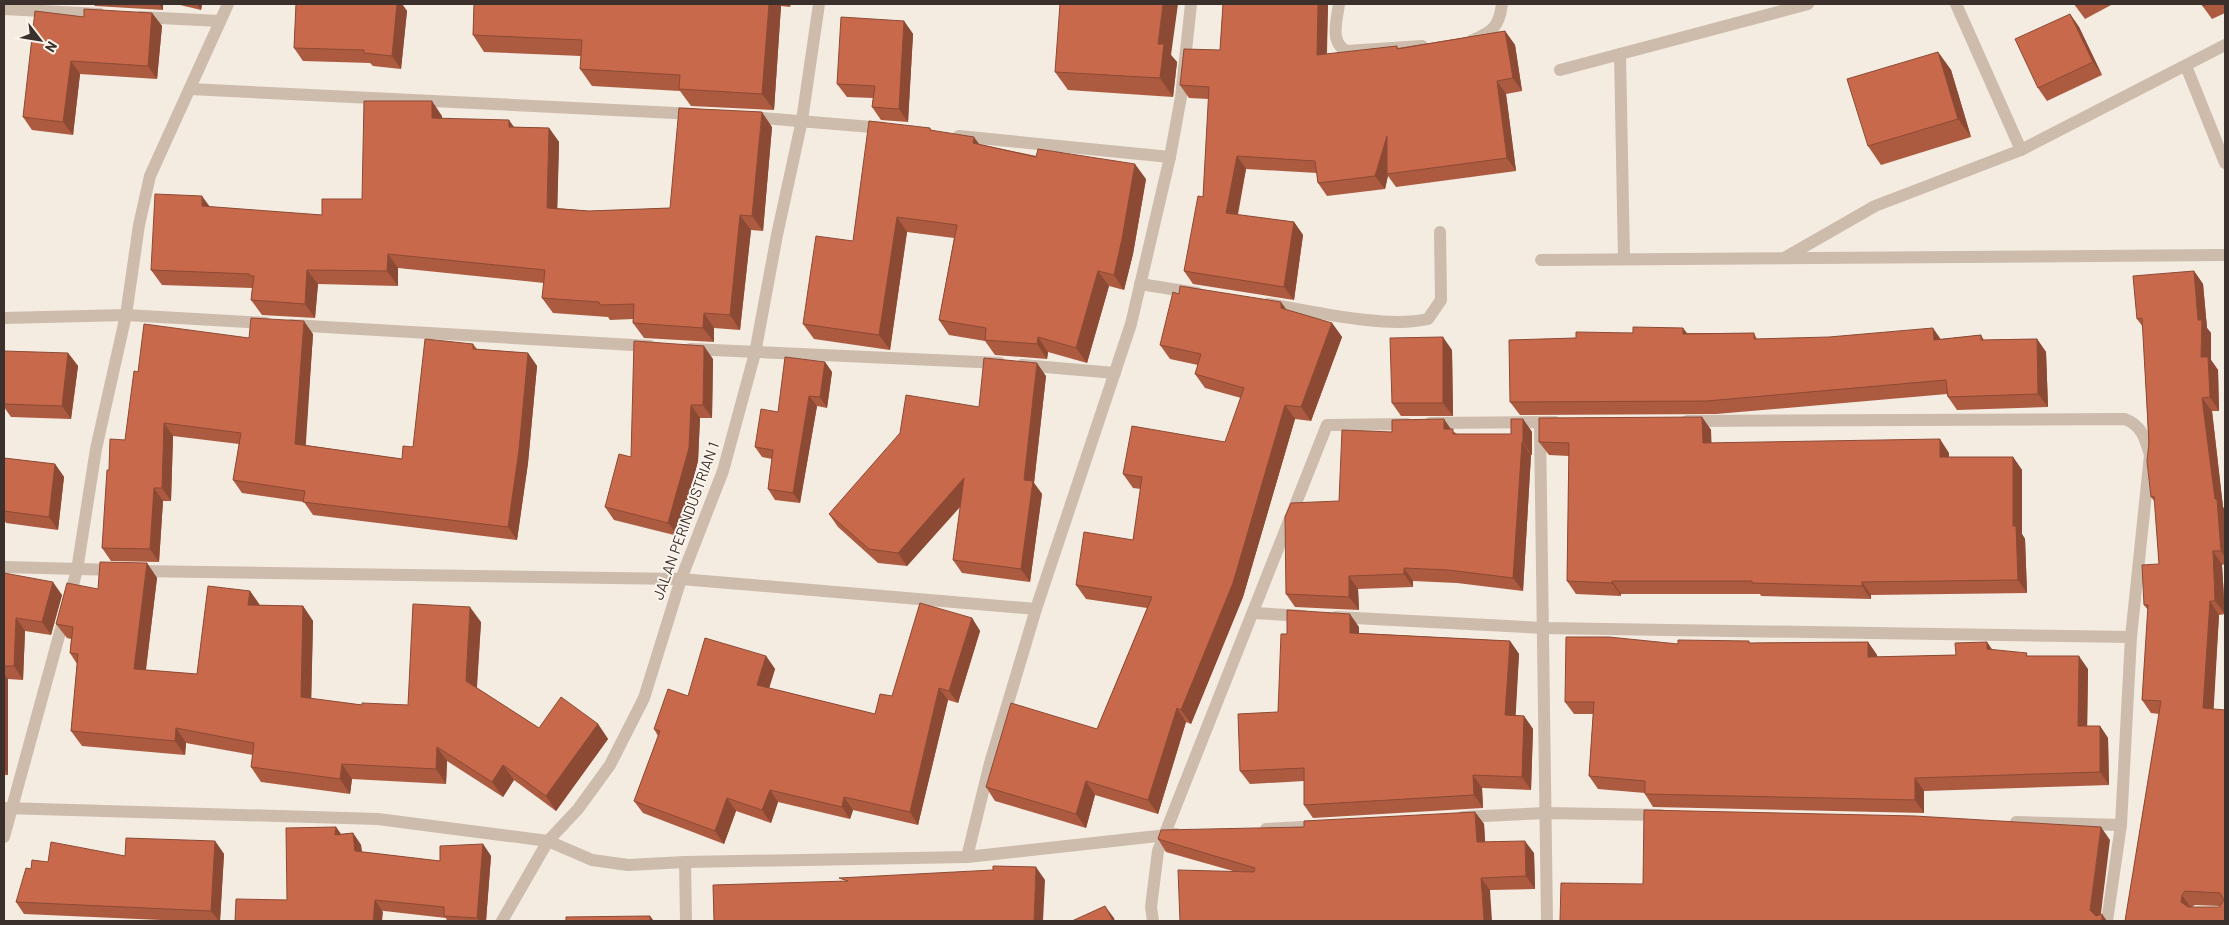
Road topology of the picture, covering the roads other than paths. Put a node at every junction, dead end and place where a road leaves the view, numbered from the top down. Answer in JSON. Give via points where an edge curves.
{"nodes":[{"id":1,"x":228,"y":4,"type":"edge"},
{"id":2,"x":819,"y":4,"type":"edge"},
{"id":3,"x":1190,"y":4,"type":"edge"},
{"id":4,"x":1339,"y":4,"type":"edge"},
{"id":5,"x":1502,"y":4,"type":"edge"},
{"id":6,"x":1808,"y":4,"type":"edge"},
{"id":7,"x":1956,"y":4,"type":"edge"},
{"id":8,"x":4,"y":9,"type":"edge"},
{"id":9,"x":112,"y":15,"type":"edge"},
{"id":10,"x":132,"y":16,"type":"edge"},
{"id":11,"x":220,"y":21,"type":"junction"},
{"id":12,"x":1459,"y":43,"type":"edge"},
{"id":13,"x":1431,"y":45,"type":"edge"},
{"id":14,"x":2225,"y":45,"type":"edge"},
{"id":15,"x":1620,"y":54,"type":"junction"},
{"id":16,"x":2186,"y":66,"type":"junction"},
{"id":17,"x":1560,"y":70,"type":"dead end"},
{"id":18,"x":190,"y":89,"type":"junction"},
{"id":19,"x":704,"y":115,"type":"edge"},
{"id":20,"x":733,"y":116,"type":"edge"},
{"id":21,"x":802,"y":120,"type":"junction"},
{"id":22,"x":892,"y":129,"type":"edge"},
{"id":23,"x":942,"y":134,"type":"edge"},
{"id":24,"x":2020,"y":150,"type":"junction"},
{"id":25,"x":1170,"y":157,"type":"junction"},
{"id":26,"x":2225,"y":163,"type":"edge"},
{"id":27,"x":1440,"y":232,"type":"dead end"},
{"id":28,"x":2225,"y":255,"type":"edge"},
{"id":29,"x":1784,"y":258,"type":"junction"},
{"id":30,"x":1541,"y":260,"type":"dead end"},
{"id":31,"x":1624,"y":260,"type":"junction"},
{"id":32,"x":1140,"y":284,"type":"junction"},
{"id":33,"x":1208,"y":294,"type":"edge"},
{"id":34,"x":1256,"y":302,"type":"edge"},
{"id":35,"x":126,"y":315,"type":"junction"},
{"id":36,"x":4,"y":318,"type":"edge"},
{"id":37,"x":755,"y":353,"type":"junction"},
{"id":38,"x":1115,"y":373,"type":"junction"},
{"id":39,"x":1678,"y":421,"type":"edge"},
{"id":40,"x":1540,"y":422,"type":"junction"},
{"id":41,"x":1569,"y":422,"type":"edge"},
{"id":42,"x":4,"y":567,"type":"edge"},
{"id":43,"x":78,"y":570,"type":"junction"},
{"id":44,"x":681,"y":579,"type":"junction"},
{"id":45,"x":1036,"y":609,"type":"junction"},
{"id":46,"x":1254,"y":613,"type":"junction"},
{"id":47,"x":1543,"y":628,"type":"junction"},
{"id":48,"x":2131,"y":637,"type":"junction"},
{"id":49,"x":7,"y":808,"type":"edge"},
{"id":50,"x":1545,"y":813,"type":"junction"},
{"id":51,"x":1674,"y":816,"type":"edge"},
{"id":52,"x":1447,"y":818,"type":"edge"},
{"id":53,"x":2002,"y":822,"type":"edge"},
{"id":54,"x":1330,"y":825,"type":"edge"},
{"id":55,"x":2121,"y":825,"type":"junction"},
{"id":56,"x":1252,"y":830,"type":"edge"},
{"id":57,"x":1184,"y":833,"type":"edge"},
{"id":58,"x":1164,"y":834,"type":"junction"},
{"id":59,"x":4,"y":837,"type":"edge"},
{"id":60,"x":548,"y":841,"type":"junction"},
{"id":61,"x":966,"y":857,"type":"junction"},
{"id":62,"x":685,"y":862,"type":"junction"},
{"id":63,"x":502,"y":921,"type":"edge"},
{"id":64,"x":686,"y":921,"type":"edge"},
{"id":65,"x":1153,"y":921,"type":"edge"},
{"id":66,"x":1547,"y":921,"type":"edge"},
{"id":67,"x":2107,"y":921,"type":"edge"}],
"edges":[{"from":1,"to":11,"type":"street"},
{"from":2,"to":21,"type":"street","name":"JALAN PERINDUSTRIAN 1"},
{"from":3,"to":25,"type":"street","via":[[1181,97]]},
{"from":4,"to":13,"type":"street","via":[[1335,37],[1337,44],[1346,51]]},
{"from":5,"to":12,"type":"street","via":[[1501,14],[1491,32],[1468,43]]},
{"from":6,"to":15,"type":"street"},
{"from":7,"to":24,"type":"street"},
{"from":8,"to":9,"type":"street"},
{"from":10,"to":11,"type":"street"},
{"from":11,"to":18,"type":"street"},
{"from":14,"to":16,"type":"street"},
{"from":15,"to":17,"type":"street"},
{"from":15,"to":31,"type":"street"},
{"from":16,"to":24,"type":"street"},
{"from":16,"to":26,"type":"street"},
{"from":18,"to":19,"type":"street"},
{"from":18,"to":35,"type":"street","via":[[150,176],[139,225]]},
{"from":20,"to":21,"type":"street"},
{"from":21,"to":22,"type":"street"},
{"from":21,"to":37,"type":"street","name":"JALAN PERINDUSTRIAN 1"},
{"from":23,"to":25,"type":"street"},
{"from":24,"to":29,"type":"street","via":[[1875,206]]},
{"from":25,"to":32,"type":"street"},
{"from":27,"to":34,"type":"street","via":[[1441,300],[1428,319],[1410,323],[1363,319]]},
{"from":28,"to":29,"type":"street"},
{"from":29,"to":31,"type":"street"},
{"from":30,"to":31,"type":"street"},
{"from":32,"to":33,"type":"street"},
{"from":32,"to":38,"type":"street"},
{"from":35,"to":36,"type":"street"},
{"from":35,"to":37,"type":"street"},
{"from":35,"to":43,"type":"street","via":[[96,449]]},
{"from":37,"to":38,"type":"street","via":[[964,360]]},
{"from":37,"to":44,"type":"street","name":"JALAN PERINDUSTRIAN 1","via":[[723,471]]},
{"from":38,"to":45,"type":"street"},
{"from":39,"to":48,"type":"street","via":[[2125,419],[2135,423],[2143,432],[2150,455]]},
{"from":40,"to":41,"type":"street"},
{"from":40,"to":46,"type":"street","via":[[1327,424]]},
{"from":40,"to":47,"type":"street"},
{"from":42,"to":43,"type":"street"},
{"from":43,"to":44,"type":"street"},
{"from":43,"to":49,"type":"street"},
{"from":44,"to":45,"type":"street"},
{"from":44,"to":60,"type":"street","name":"JALAN PERINDUSTRIAN 1","via":[[644,698],[610,765],[578,809]]},
{"from":45,"to":61,"type":"street"},
{"from":46,"to":47,"type":"street"},
{"from":46,"to":58,"type":"street"},
{"from":47,"to":48,"type":"street"},
{"from":47,"to":50,"type":"street"},
{"from":48,"to":55,"type":"street"},
{"from":49,"to":59,"type":"street"},
{"from":49,"to":60,"type":"street","via":[[378,818]]},
{"from":50,"to":51,"type":"street"},
{"from":50,"to":52,"type":"street"},
{"from":50,"to":66,"type":"street"},
{"from":53,"to":55,"type":"street"},
{"from":54,"to":56,"type":"street"},
{"from":55,"to":67,"type":"street"},
{"from":57,"to":58,"type":"street"},
{"from":58,"to":61,"type":"street"},
{"from":58,"to":65,"type":"street","via":[[1153,878]]},
{"from":60,"to":62,"type":"street","via":[[592,860],[628,865]]},
{"from":60,"to":63,"type":"street","name":"JALAN PERINDUSTRIAN 1"},
{"from":61,"to":62,"type":"street"},
{"from":62,"to":64,"type":"street"}]}
